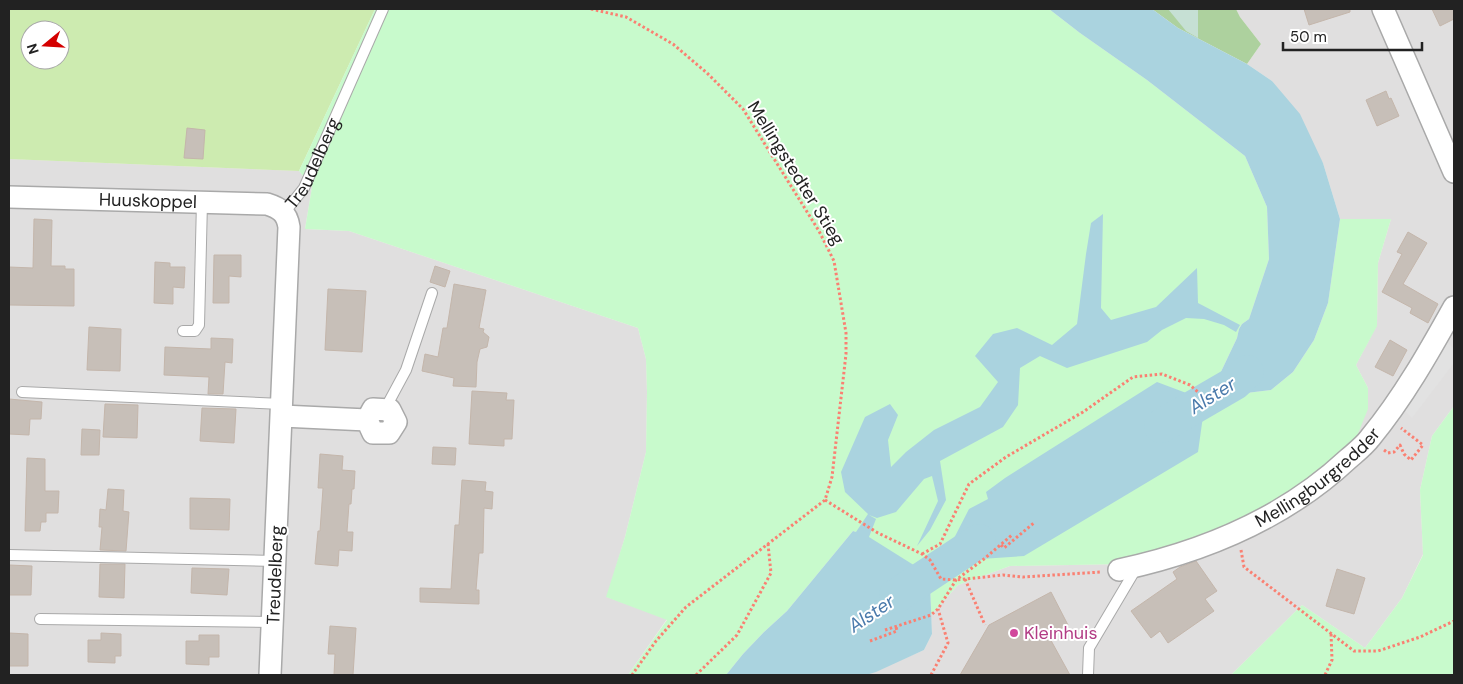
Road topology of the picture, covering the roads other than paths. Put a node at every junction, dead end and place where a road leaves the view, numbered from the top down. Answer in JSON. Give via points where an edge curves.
{"nodes":[{"id":1,"x":383,"y":9,"type":"edge"},
{"id":2,"x":1384,"y":9,"type":"edge"},
{"id":3,"x":1454,"y":172,"type":"edge"},
{"id":4,"x":9,"y":197,"type":"edge"},
{"id":5,"x":202,"y":202,"type":"junction"},
{"id":6,"x":284,"y":213,"type":"junction"},
{"id":7,"x":432,"y":293,"type":"dead end"},
{"id":8,"x":1454,"y":307,"type":"edge"},
{"id":9,"x":183,"y":332,"type":"dead end"},
{"id":10,"x":22,"y":392,"type":"dead end"},
{"id":11,"x":282,"y":410,"type":"junction"},
{"id":12,"x":385,"y":410,"type":"joint"},
{"id":13,"x":9,"y":555,"type":"edge"},
{"id":14,"x":275,"y":561,"type":"junction"},
{"id":15,"x":1129,"y":568,"type":"joint"},
{"id":16,"x":40,"y":619,"type":"dead end"},
{"id":17,"x":273,"y":622,"type":"junction"},
{"id":18,"x":270,"y":675,"type":"edge"},
{"id":19,"x":1088,"y":675,"type":"edge"}],
"edges":[{"from":1,"to":6,"type":"lane","name":"Treudelberg","via":[[304,188]]},
{"from":2,"to":3,"type":"street"},
{"from":4,"to":5,"type":"street","name":"Huuskoppel"},
{"from":5,"to":6,"type":"street","name":"Huuskoppel","via":[[267,204]]},
{"from":5,"to":9,"type":"lane","via":[[199,325],[195,331]]},
{"from":6,"to":11,"type":"street","name":"Treudelberg","via":[[289,227]]},
{"from":7,"to":12,"type":"lane","via":[[406,370]]},
{"from":8,"to":15,"type":"street","name":"Mellingburgredder","via":[[1387,417],[1369,440],[1334,473],[1290,504],[1237,533],[1175,556]]},
{"from":10,"to":11,"type":"lane"},
{"from":11,"to":12,"type":"street","via":[[367,420],[373,432],[389,433],[396,422],[390,410]]},
{"from":11,"to":14,"type":"street","name":"Treudelberg"},
{"from":13,"to":14,"type":"lane"},
{"from":14,"to":17,"type":"street","name":"Treudelberg"},
{"from":15,"to":19,"type":"lane","via":[[1089,648]]},
{"from":16,"to":17,"type":"lane"},
{"from":17,"to":18,"type":"street","name":"Treudelberg"}]}
